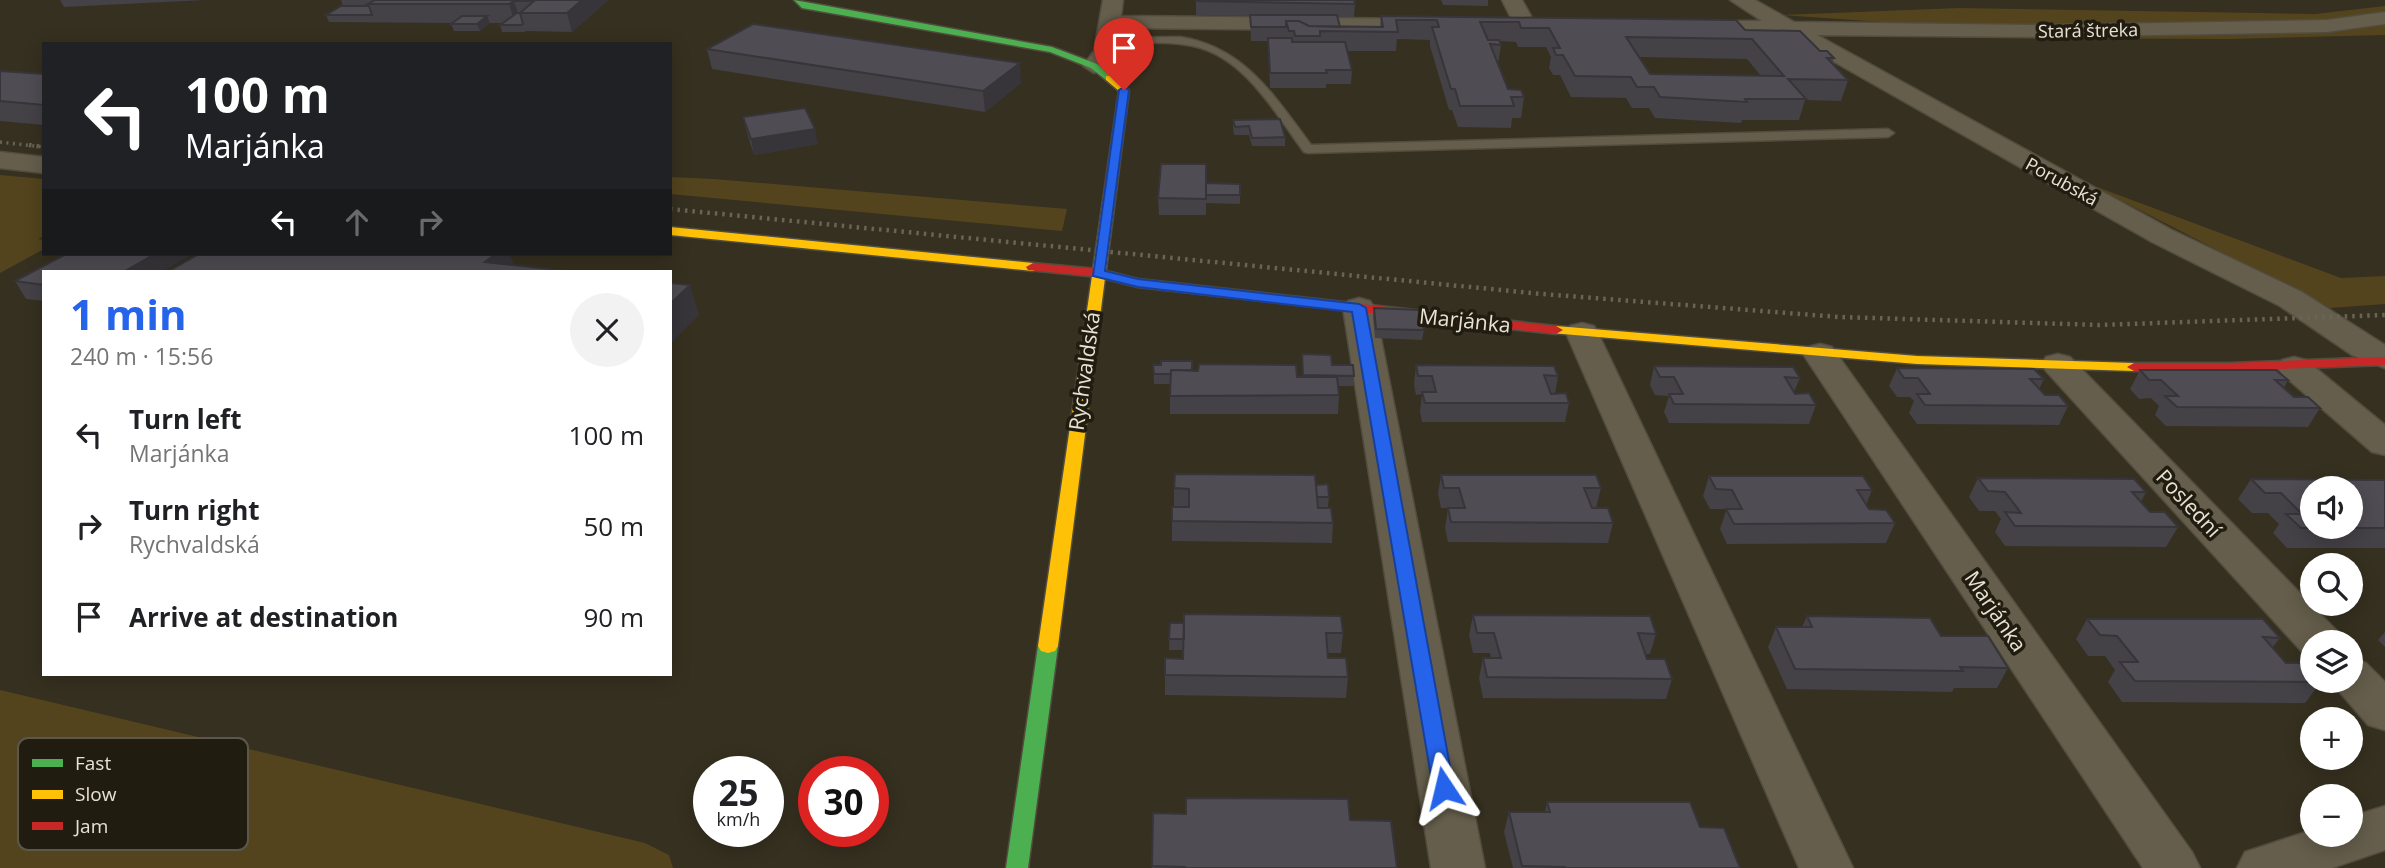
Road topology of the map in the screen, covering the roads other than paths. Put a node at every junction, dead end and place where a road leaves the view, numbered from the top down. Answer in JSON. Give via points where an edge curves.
{"nodes":[{"id":1,"x":798,"y":0,"type":"edge"},
{"id":2,"x":1113,"y":0,"type":"edge"},
{"id":3,"x":1512,"y":0,"type":"edge"},
{"id":4,"x":1740,"y":0,"type":"edge"},
{"id":5,"x":2385,"y":18,"type":"edge"},
{"id":6,"x":1456,"y":25,"type":"edge"},
{"id":7,"x":1497,"y":25,"type":"edge"},
{"id":8,"x":1525,"y":25,"type":"junction"},
{"id":9,"x":1553,"y":26,"type":"edge"},
{"id":10,"x":1679,"y":27,"type":"edge"},
{"id":11,"x":1790,"y":28,"type":"junction"},
{"id":12,"x":1108,"y":31,"type":"junction"},
{"id":13,"x":1094,"y":66,"type":"junction"},
{"id":14,"x":1888,"y":133,"type":"dead end"},
{"id":15,"x":0,"y":160,"type":"edge"},
{"id":16,"x":42,"y":165,"type":"edge"},
{"id":17,"x":672,"y":231,"type":"edge"},
{"id":18,"x":1098,"y":273,"type":"junction"},
{"id":19,"x":1359,"y":308,"type":"junction"},
{"id":20,"x":1582,"y":333,"type":"junction"},
{"id":21,"x":1820,"y":354,"type":"junction"},
{"id":22,"x":2385,"y":359,"type":"edge"},
{"id":23,"x":2058,"y":364,"type":"junction"},
{"id":24,"x":2294,"y":367,"type":"junction"},
{"id":25,"x":2385,"y":444,"type":"edge"},
{"id":26,"x":2309,"y":630,"type":"edge"},
{"id":27,"x":2363,"y":689,"type":"edge"},
{"id":28,"x":2385,"y":712,"type":"edge"},
{"id":29,"x":2385,"y":828,"type":"edge"},
{"id":30,"x":1017,"y":868,"type":"edge"},
{"id":31,"x":1458,"y":868,"type":"edge"},
{"id":32,"x":1826,"y":868,"type":"edge"},
{"id":33,"x":2173,"y":868,"type":"edge"},
{"id":34,"x":2264,"y":868,"type":"edge"}],
"edges":[{"from":1,"to":13,"type":"street","name":"Rychvaldská","via":[[802,5],[837,12],[1052,50]]},
{"from":2,"to":12,"type":"street"},
{"from":3,"to":8,"type":"street"},
{"from":4,"to":11,"type":"street","name":"Porubská"},
{"from":5,"to":11,"type":"street","name":"Stará štreka","via":[[2327,26],[2044,31]]},
{"from":6,"to":12,"type":"street"},
{"from":7,"to":8,"type":"street"},
{"from":8,"to":9,"type":"street"},
{"from":10,"to":11,"type":"street","name":"Stará štreka"},
{"from":11,"to":22,"type":"street","name":"Porubská","via":[[2162,236],[2291,299]]},
{"from":12,"to":13,"type":"street","via":[[1105,52]]},
{"from":12,"to":14,"type":"lane","via":[[1203,46],[1244,67],[1308,149]]},
{"from":13,"to":18,"type":"street","name":"Rychvaldská","via":[[1124,90]]},
{"from":15,"to":16,"type":"street"},
{"from":17,"to":18,"type":"street","name":"Marjánka"},
{"from":18,"to":19,"type":"street","name":"Marjánka","via":[[1138,283]]},
{"from":18,"to":30,"type":"street","name":"Rychvaldská"},
{"from":19,"to":20,"type":"street","name":"Marjánka"},
{"from":19,"to":31,"type":"street"},
{"from":20,"to":21,"type":"street","name":"Marjánka"},
{"from":20,"to":32,"type":"street"},
{"from":21,"to":23,"type":"street","name":"Marjánka"},
{"from":21,"to":33,"type":"street","name":"Marjánka"},
{"from":22,"to":24,"type":"street","name":"Marjánka"},
{"from":23,"to":24,"type":"street","name":"Marjánka"},
{"from":23,"to":26,"type":"street","name":"Poslední"},
{"from":24,"to":25,"type":"street"},
{"from":27,"to":28,"type":"street"},
{"from":29,"to":34,"type":"street"}]}
